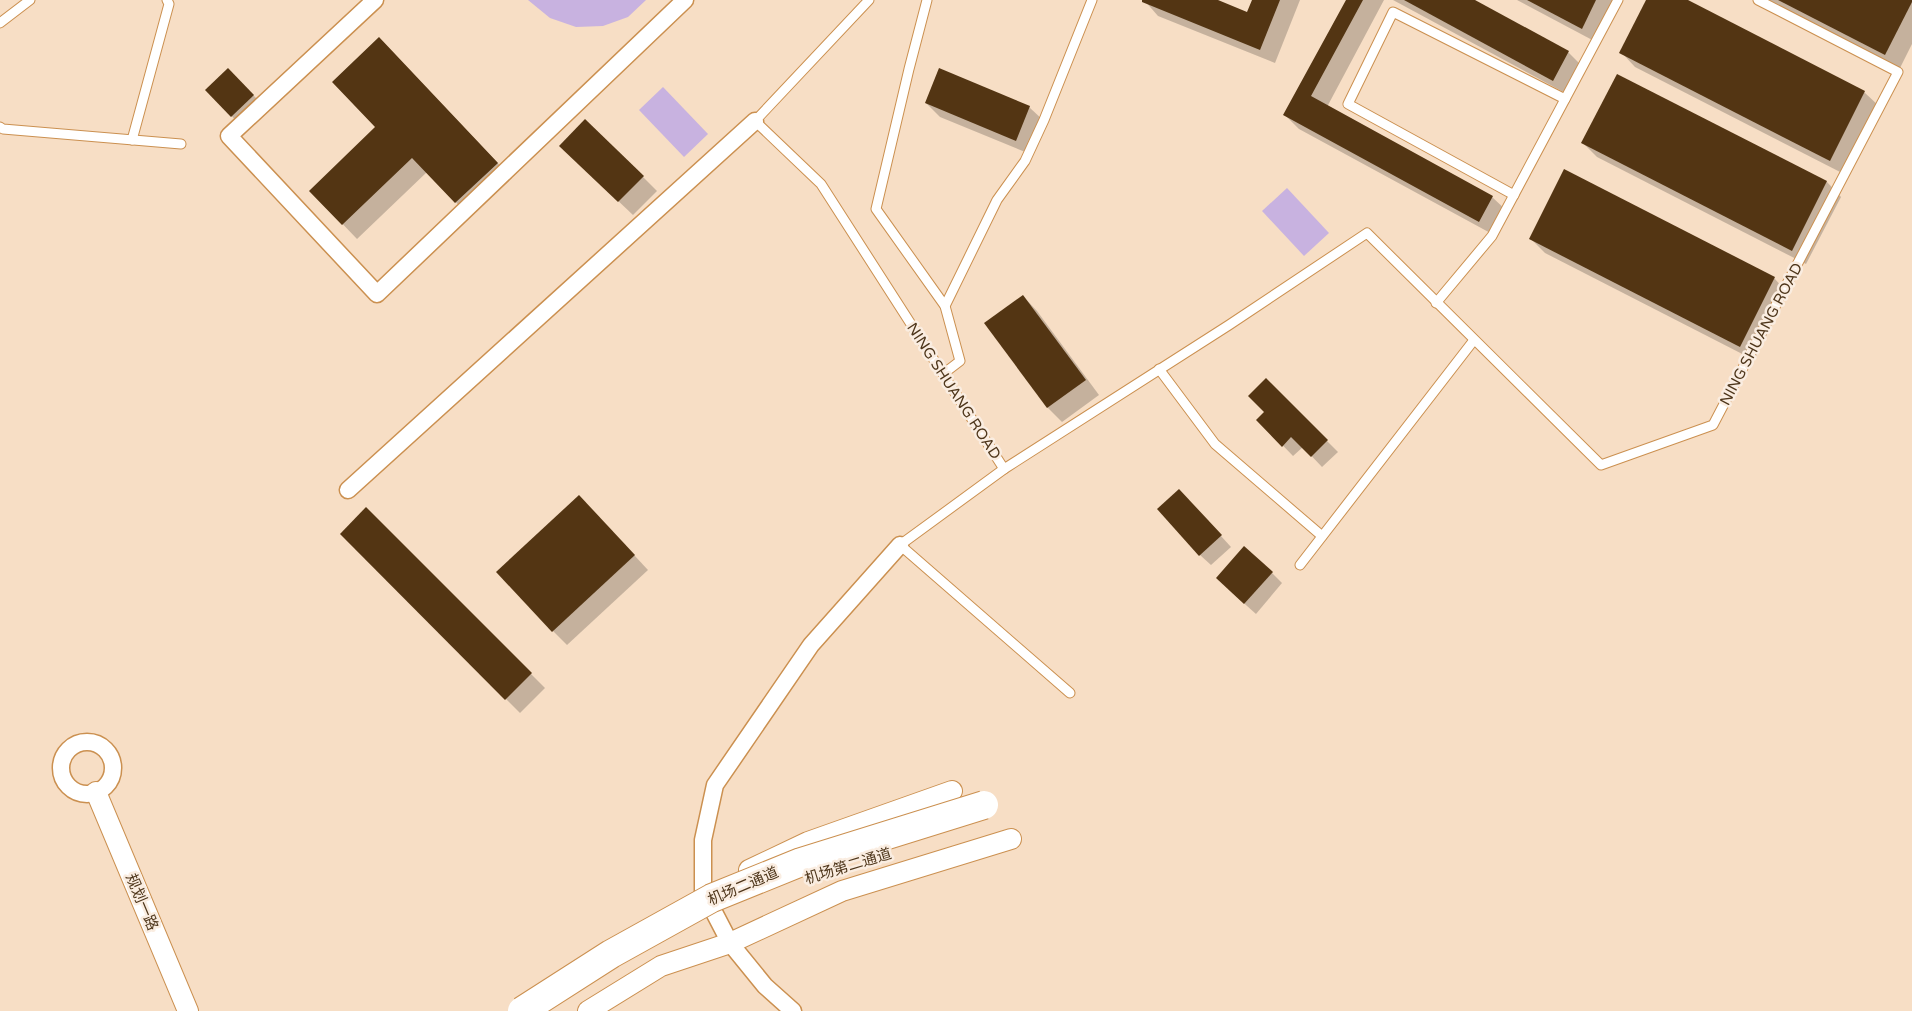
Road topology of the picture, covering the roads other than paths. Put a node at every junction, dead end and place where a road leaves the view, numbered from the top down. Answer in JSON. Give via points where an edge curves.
{"nodes":[{"id":1,"x":30,"y":0,"type":"edge"},
{"id":2,"x":166,"y":0,"type":"edge"},
{"id":3,"x":375,"y":0,"type":"edge"},
{"id":4,"x":685,"y":0,"type":"edge"},
{"id":5,"x":869,"y":0,"type":"edge"},
{"id":6,"x":927,"y":0,"type":"edge"},
{"id":7,"x":1092,"y":0,"type":"edge"},
{"id":8,"x":1618,"y":0,"type":"edge"},
{"id":9,"x":1758,"y":0,"type":"edge"},
{"id":10,"x":0,"y":23,"type":"edge"},
{"id":11,"x":1566,"y":98,"type":"junction"},
{"id":12,"x":755,"y":120,"type":"junction"},
{"id":13,"x":0,"y":127,"type":"edge"},
{"id":14,"x":132,"y":140,"type":"junction"},
{"id":15,"x":181,"y":144,"type":"dead end"},
{"id":16,"x":1514,"y":195,"type":"junction"},
{"id":17,"x":1436,"y":302,"type":"junction"},
{"id":18,"x":945,"y":306,"type":"junction"},
{"id":19,"x":1474,"y":340,"type":"junction"},
{"id":20,"x":1159,"y":369,"type":"junction"},
{"id":21,"x":943,"y":374,"type":"junction"},
{"id":22,"x":1004,"y":469,"type":"junction"},
{"id":23,"x":348,"y":490,"type":"dead end"},
{"id":24,"x":1322,"y":536,"type":"junction"},
{"id":25,"x":900,"y":545,"type":"junction"},
{"id":26,"x":1300,"y":564,"type":"dead end"},
{"id":27,"x":1070,"y":693,"type":"dead end"},
{"id":28,"x":952,"y":791,"type":"dead end"},
{"id":29,"x":96,"y":792,"type":"dead end"},
{"id":30,"x":987,"y":814,"type":"joint"},
{"id":31,"x":1011,"y":839,"type":"dead end"},
{"id":32,"x":704,"y":891,"type":"junction"},
{"id":33,"x":730,"y":942,"type":"junction"},
{"id":34,"x":188,"y":1011,"type":"edge"},
{"id":35,"x":514,"y":1011,"type":"edge"},
{"id":36,"x":522,"y":1011,"type":"edge"},
{"id":37,"x":556,"y":1011,"type":"edge"},
{"id":38,"x":588,"y":1011,"type":"edge"},
{"id":39,"x":792,"y":1011,"type":"edge"}],
"edges":[{"from":1,"to":10,"type":"lane"},
{"from":2,"to":14,"type":"lane","via":[[169,4]]},
{"from":3,"to":4,"type":"street","via":[[229,136],[377,294]]},
{"from":5,"to":12,"type":"lane"},
{"from":6,"to":18,"type":"lane","via":[[876,209]]},
{"from":7,"to":18,"type":"lane","via":[[1025,162],[997,200]]},
{"from":8,"to":11,"type":"lane"},
{"from":9,"to":19,"type":"lane","name":"NING SHUANG ROAD","via":[[1898,72],[1713,425],[1601,465]]},
{"from":11,"to":16,"type":"lane"},
{"from":11,"to":16,"type":"lane","via":[[1393,12],[1348,104]]},
{"from":12,"to":21,"type":"lane","name":"NING SHUANG ROAD","via":[[822,184]]},
{"from":12,"to":23,"type":"street"},
{"from":13,"to":14,"type":"lane","via":[[3,130]]},
{"from":14,"to":15,"type":"lane"},
{"from":16,"to":17,"type":"lane","via":[[1492,236]]},
{"from":17,"to":19,"type":"lane","name":"NING SHUANG ROAD"},
{"from":17,"to":20,"type":"lane","name":"NING SHUANG ROAD","via":[[1367,234]]},
{"from":18,"to":21,"type":"lane","via":[[960,361]]},
{"from":19,"to":24,"type":"lane"},
{"from":20,"to":22,"type":"lane","name":"NING SHUANG ROAD"},
{"from":20,"to":24,"type":"lane","via":[[1215,444]]},
{"from":21,"to":22,"type":"lane","name":"NING SHUANG ROAD"},
{"from":22,"to":25,"type":"lane"},
{"from":24,"to":26,"type":"lane"},
{"from":25,"to":27,"type":"lane"},
{"from":25,"to":32,"type":"street","via":[[811,645],[715,785],[703,840]]},
{"from":28,"to":32,"type":"street","via":[[808,842]]},
{"from":29,"to":34,"type":"street","name":"规划一路"},
{"from":30,"to":36,"type":"highway","name":"机场二通道","bridge":true,"via":[[801,862],[712,898],[611,954]]},
{"from":30,"to":37,"type":"highway","name":"机场第二通道","via":[[808,877],[719,915],[620,970]]},
{"from":31,"to":33,"type":"street","via":[[842,891]]},
{"from":32,"to":33,"type":"street"},
{"from":32,"to":35,"type":"street","via":[[635,929]]},
{"from":33,"to":38,"type":"street","via":[[661,966]]},
{"from":33,"to":39,"type":"street","via":[[765,986]]}]}
